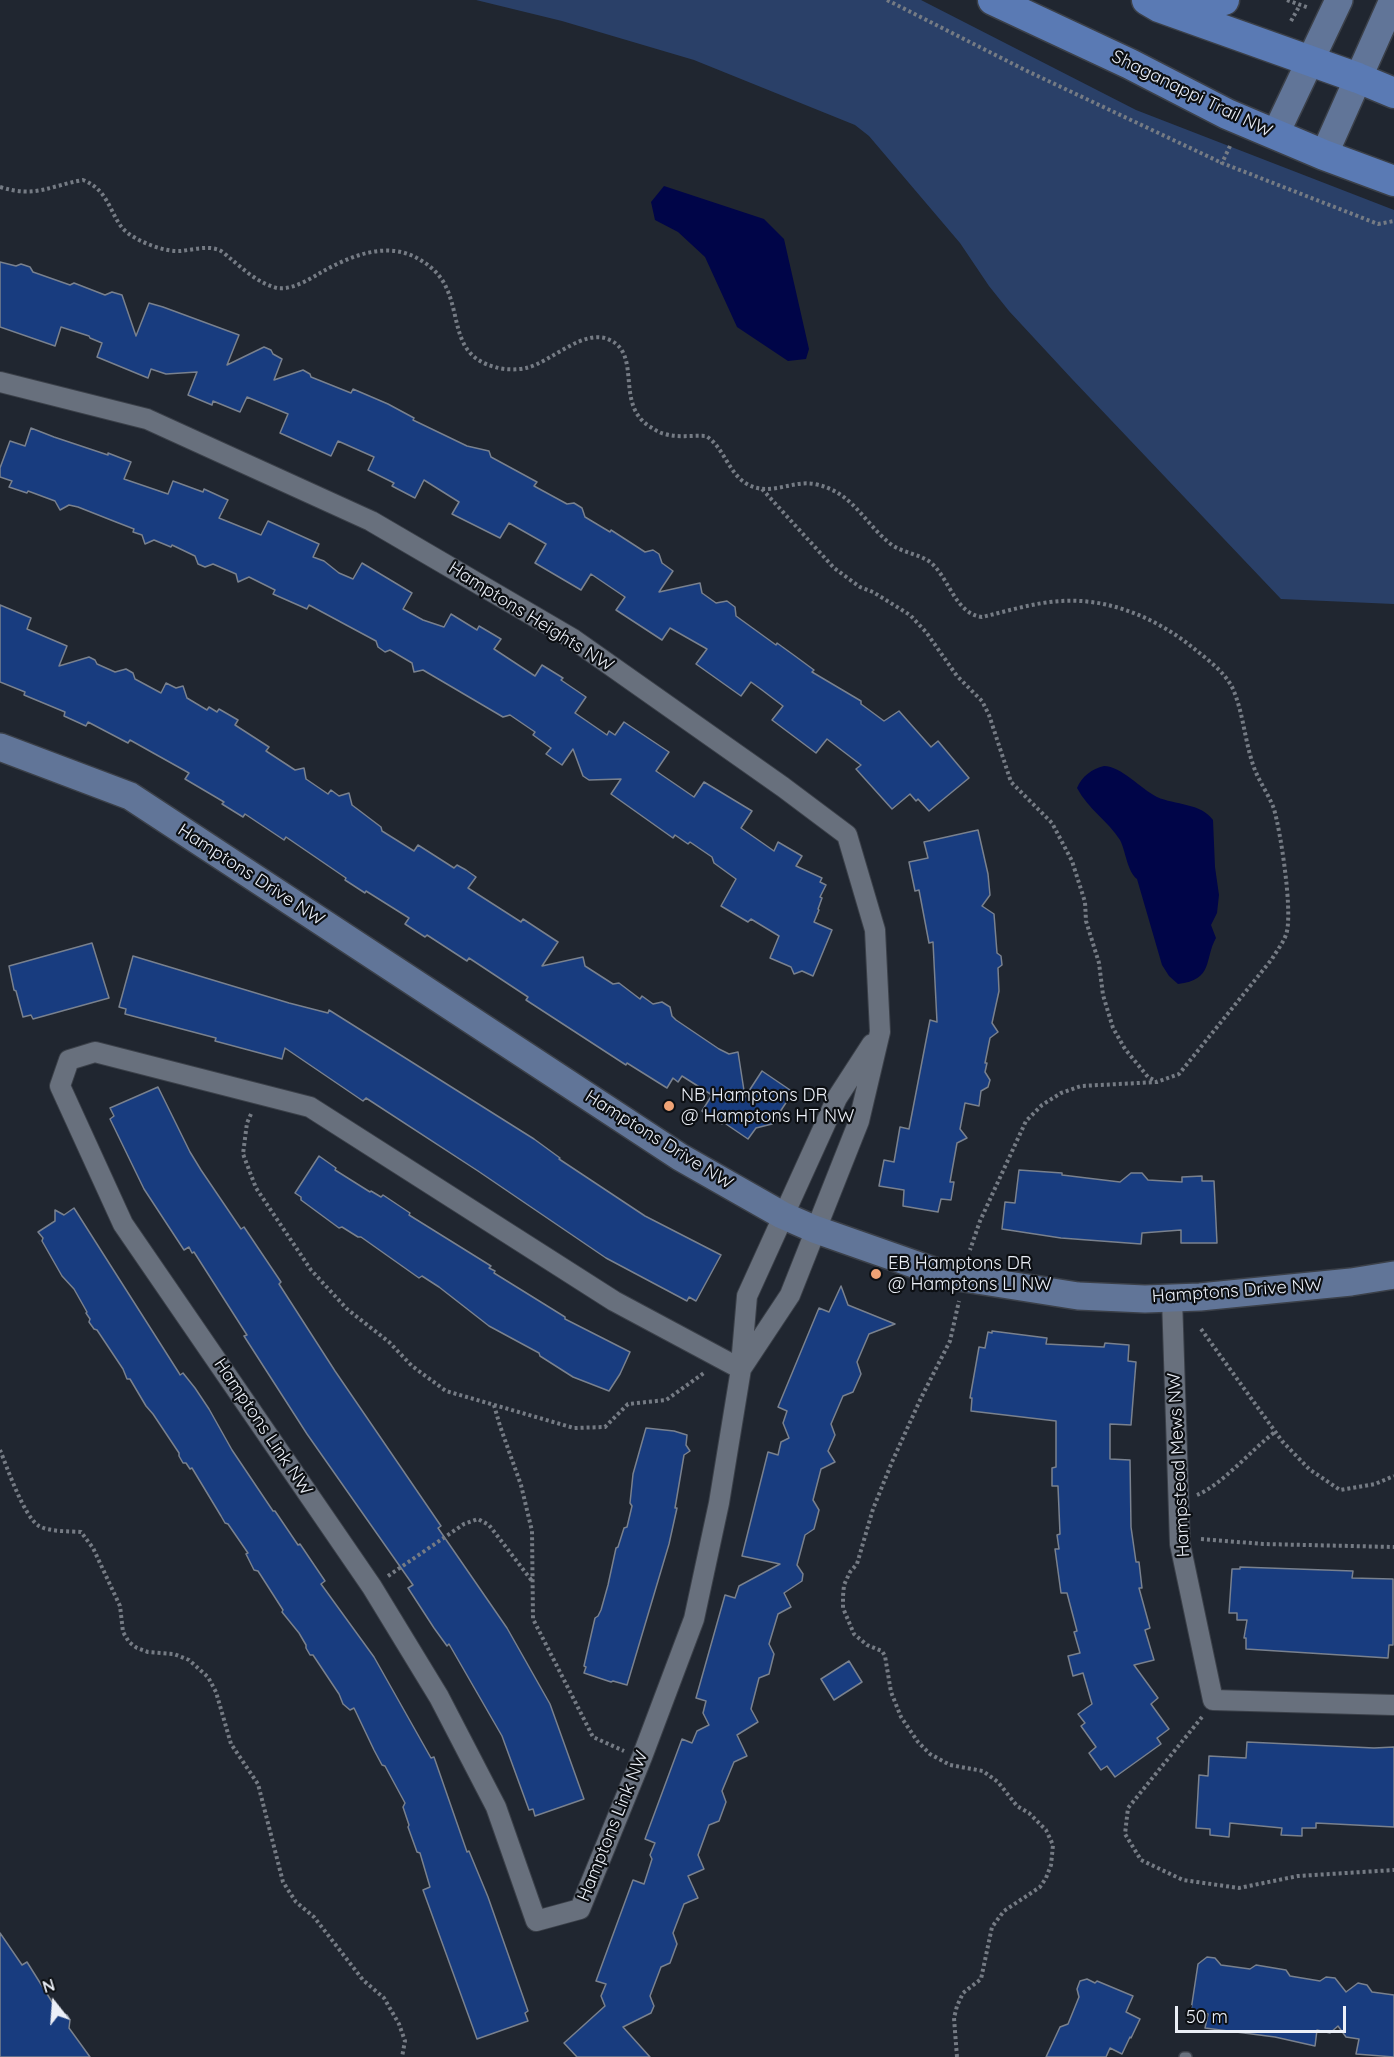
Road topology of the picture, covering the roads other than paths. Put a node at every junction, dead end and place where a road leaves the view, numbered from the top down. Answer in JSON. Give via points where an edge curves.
{"nodes":[{"id":1,"x":993,"y":0,"type":"edge"},
{"id":2,"x":1224,"y":0,"type":"edge"},
{"id":3,"x":1393,"y":0,"type":"edge"},
{"id":4,"x":1153,"y":3,"type":"edge"},
{"id":5,"x":1329,"y":6,"type":"edge"},
{"id":6,"x":1309,"y":60,"type":"junction"},
{"id":7,"x":1358,"y":78,"type":"junction"},
{"id":8,"x":1394,"y":93,"type":"edge"},
{"id":9,"x":1275,"y":135,"type":"junction"},
{"id":10,"x":1324,"y":155,"type":"junction"},
{"id":11,"x":1394,"y":181,"type":"edge"},
{"id":12,"x":0,"y":382,"type":"edge"},
{"id":13,"x":0,"y":747,"type":"edge"},
{"id":14,"x":880,"y":1032,"type":"junction"},
{"id":15,"x":782,"y":1215,"type":"junction"},
{"id":16,"x":814,"y":1229,"type":"junction"},
{"id":17,"x":1394,"y":1275,"type":"edge"},
{"id":18,"x":1172,"y":1298,"type":"junction"},
{"id":19,"x":741,"y":1369,"type":"junction"},
{"id":20,"x":1394,"y":1705,"type":"edge"}],
"edges":[{"from":1,"to":9,"type":"main road","name":"Shaganappi Trail NW"},
{"from":2,"to":4,"type":"main road"},
{"from":3,"to":7,"type":"street"},
{"from":4,"to":6,"type":"main road"},
{"from":5,"to":6,"type":"street"},
{"from":6,"to":7,"type":"main road"},
{"from":6,"to":9,"type":"street"},
{"from":7,"to":8,"type":"main road"},
{"from":7,"to":10,"type":"street"},
{"from":9,"to":10,"type":"main road","name":"Shaganappi Trail NW"},
{"from":10,"to":11,"type":"main road","name":"Shaganappi Trail NW"},
{"from":12,"to":14,"type":"street","name":"Hamptons Heights NW","via":[[147,419],[371,521],[573,639],[783,787],[847,835],[875,930]]},
{"from":13,"to":15,"type":"street","name":"Hamptons Drive NW","via":[[130,795],[680,1157]]},
{"from":14,"to":15,"type":"street","via":[[837,1098]]},
{"from":14,"to":16,"type":"street","name":"Hamptons Heights NW","via":[[859,1121]]},
{"from":15,"to":16,"type":"street","name":"Hamptons Drive NW"},
{"from":15,"to":19,"type":"street","name":"Hamptons Link NW","via":[[747,1296]]},
{"from":16,"to":18,"type":"street","name":"Hamptons Drive NW","via":[[945,1275],[1078,1296]]},
{"from":16,"to":19,"type":"street","name":"Hamptons Link NW","via":[[790,1295]]},
{"from":17,"to":18,"type":"street","name":"Hamptons Drive NW","via":[[1317,1286]]},
{"from":18,"to":20,"type":"street","name":"Hampstead Mews NW","via":[[1180,1544],[1213,1700]]},
{"from":19,"to":19,"type":"street","name":"Hamptons Link NW","via":[[719,1503],[694,1619],[580,1909],[536,1921],[496,1807],[439,1697],[372,1587],[123,1224],[60,1086],[69,1060],[95,1052],[310,1107],[614,1301]]}]}
